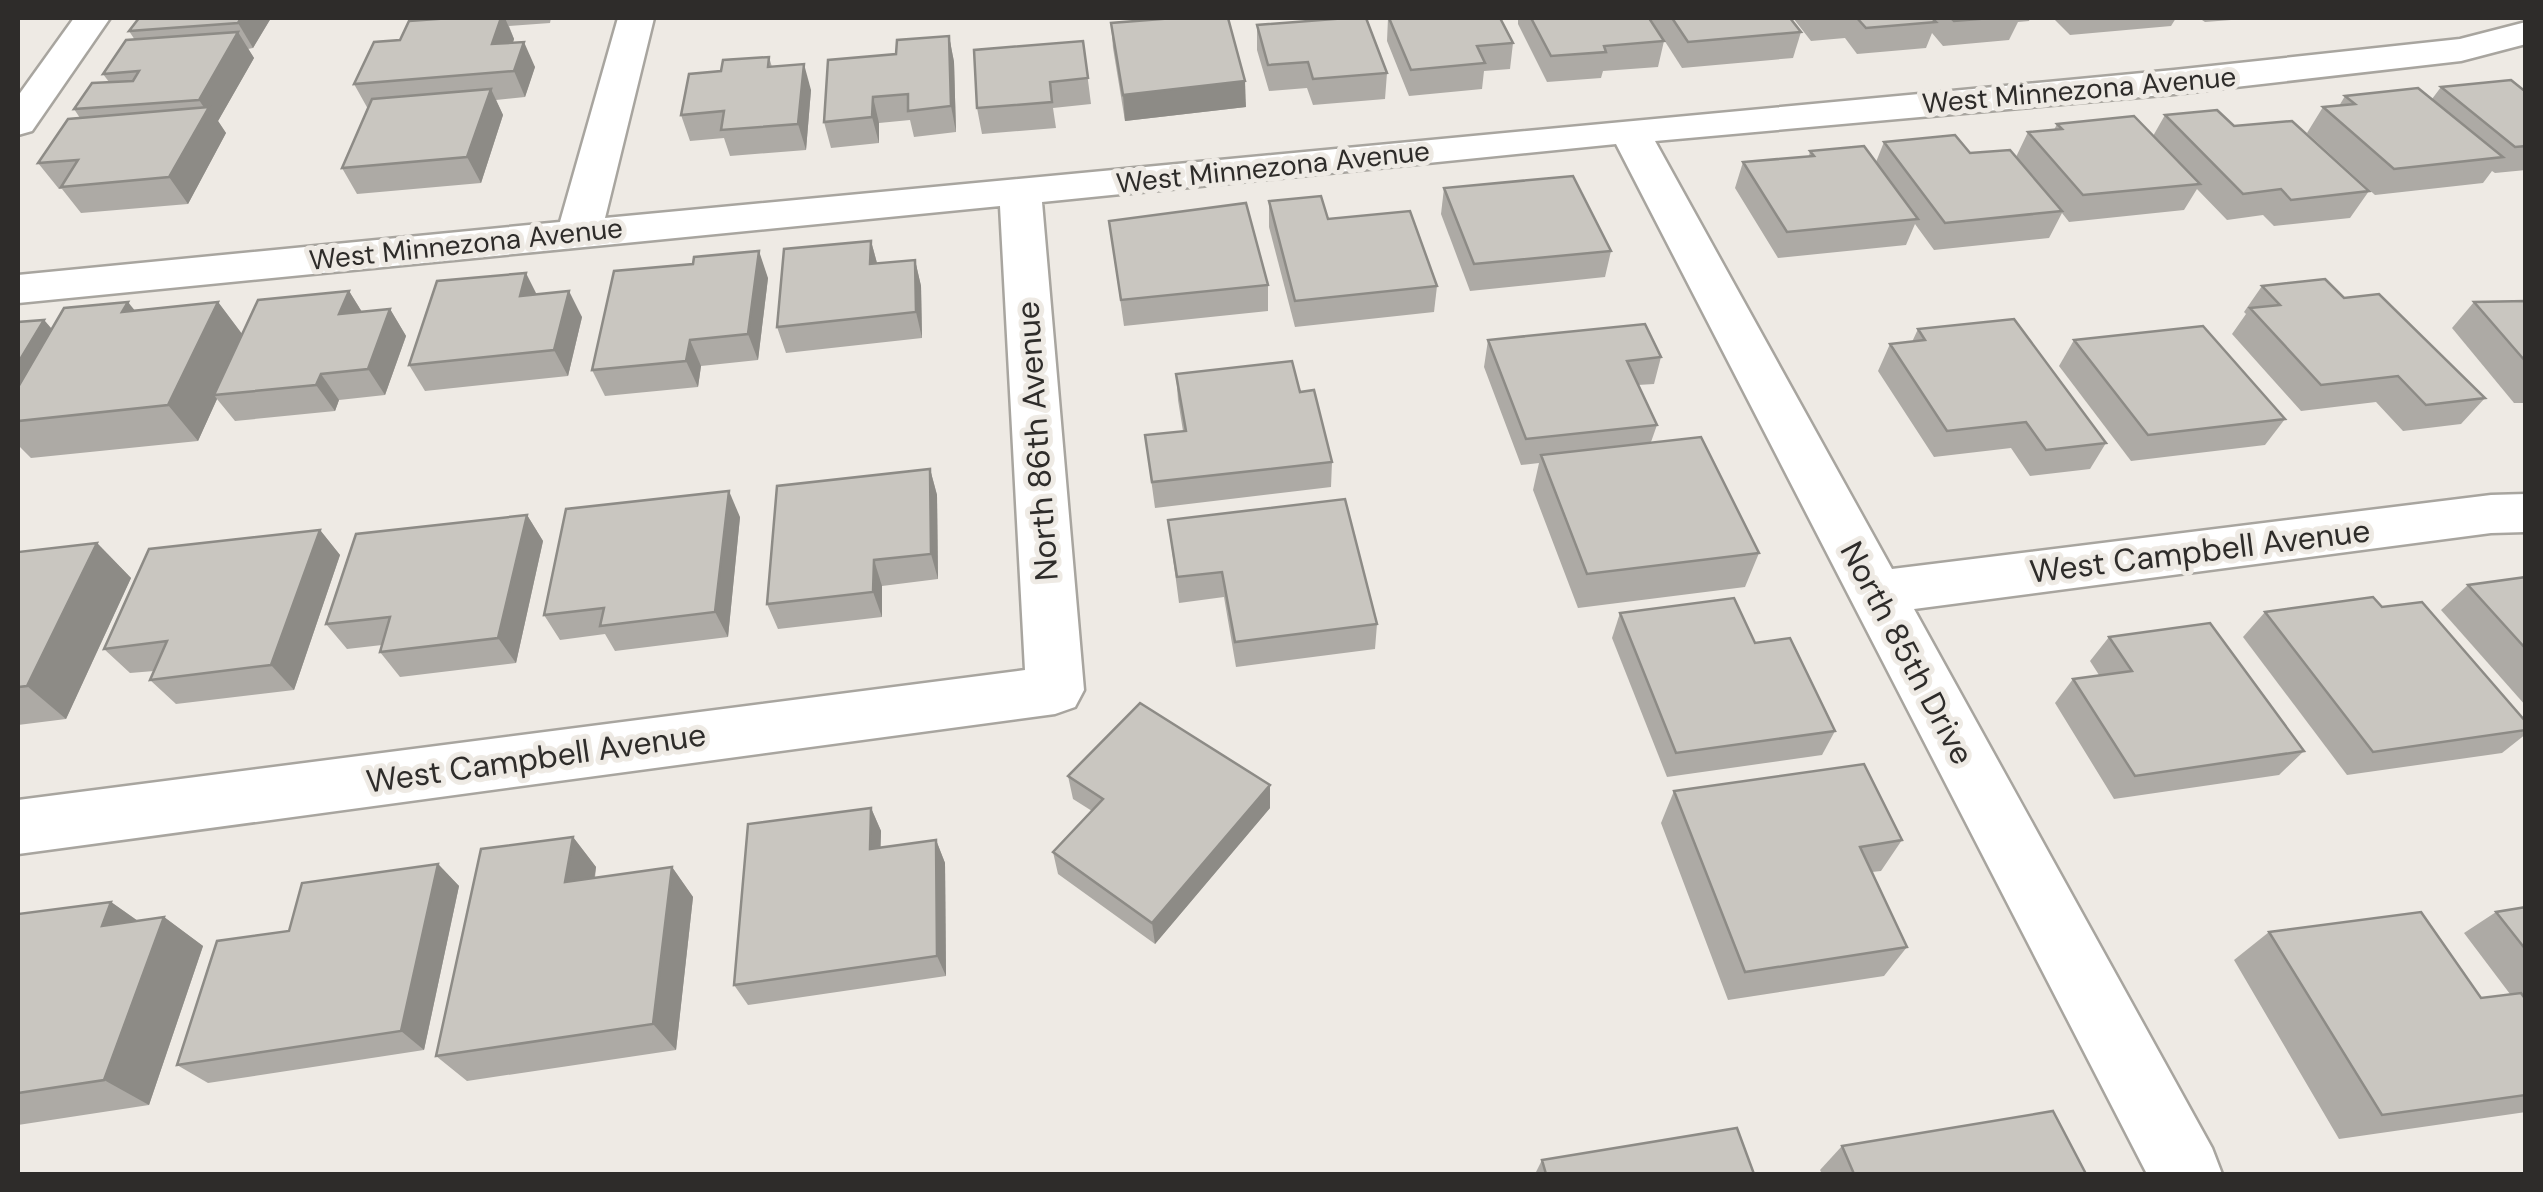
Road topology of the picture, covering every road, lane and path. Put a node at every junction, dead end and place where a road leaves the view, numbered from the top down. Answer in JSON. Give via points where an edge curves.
{"nodes":[{"id":1,"x":92,"y":18,"type":"edge"},
{"id":2,"x":636,"y":18,"type":"edge"},
{"id":3,"x":2526,"y":34,"type":"edge"},
{"id":4,"x":18,"y":123,"type":"edge"},
{"id":5,"x":1629,"y":131,"type":"junction"},
{"id":6,"x":1020,"y":191,"type":"junction"},
{"id":7,"x":579,"y":233,"type":"junction"},
{"id":8,"x":18,"y":288,"type":"edge"},
{"id":9,"x":2526,"y":514,"type":"edge"},
{"id":10,"x":1874,"y":592,"type":"junction"},
{"id":11,"x":1054,"y":690,"type":"joint"},
{"id":12,"x":18,"y":827,"type":"edge"},
{"id":13,"x":2186,"y":1174,"type":"edge"}],
"edges":[{"from":1,"to":4,"type":"street"},
{"from":2,"to":7,"type":"street"},
{"from":3,"to":5,"type":"street","name":"West Minnezona Avenue","via":[[2461,50],[2174,82]]},
{"from":5,"to":6,"type":"street","name":"West Minnezona Avenue"},
{"from":5,"to":10,"type":"street","name":"North 85th Drive"},
{"from":6,"to":7,"type":"street","name":"West Minnezona Avenue"},
{"from":6,"to":11,"type":"street","name":"North 86th Avenue"},
{"from":7,"to":8,"type":"street","name":"West Minnezona Avenue"},
{"from":9,"to":10,"type":"street","name":"West Campbell Avenue"},
{"from":10,"to":13,"type":"street","name":"North 85th Drive"},
{"from":11,"to":12,"type":"street","name":"West Campbell Avenue"}]}
